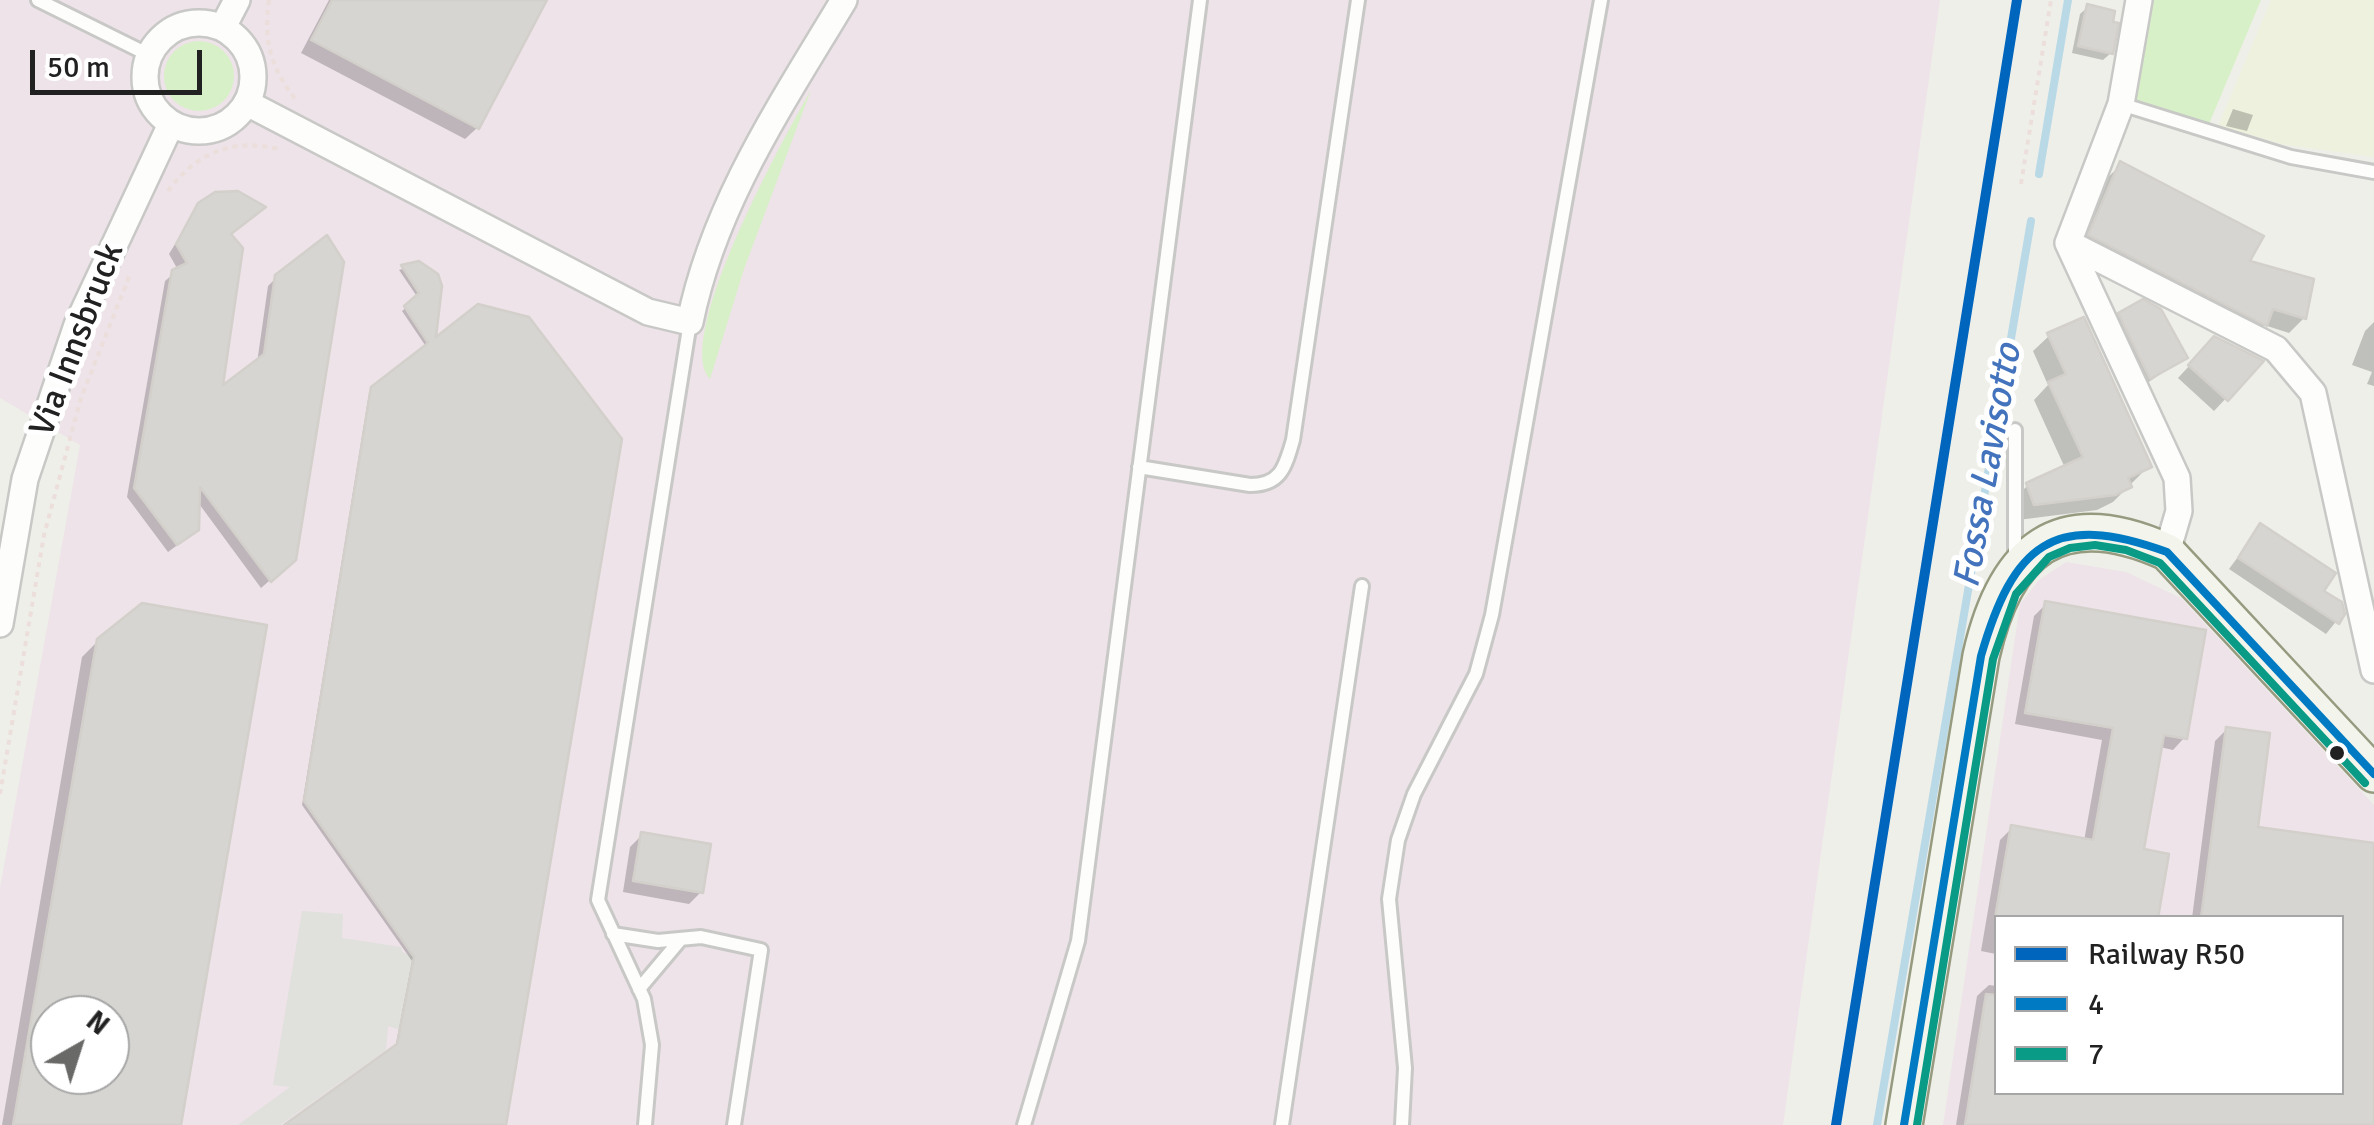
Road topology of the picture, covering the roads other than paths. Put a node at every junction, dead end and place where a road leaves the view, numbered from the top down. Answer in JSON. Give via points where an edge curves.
{"nodes":[{"id":1,"x":38,"y":0,"type":"edge"},
{"id":2,"x":237,"y":0,"type":"edge"},
{"id":3,"x":844,"y":0,"type":"edge"},
{"id":4,"x":1200,"y":0,"type":"edge"},
{"id":5,"x":1358,"y":0,"type":"edge"},
{"id":6,"x":1602,"y":0,"type":"edge"},
{"id":7,"x":2139,"y":0,"type":"edge"},
{"id":8,"x":223,"y":28,"type":"junction"},
{"id":9,"x":148,"y":55,"type":"junction"},
{"id":10,"x":248,"y":103,"type":"junction"},
{"id":11,"x":2121,"y":104,"type":"junction"},
{"id":12,"x":172,"y":124,"type":"junction"},
{"id":13,"x":2374,"y":172,"type":"edge"},
{"id":14,"x":2068,"y":242,"type":"junction"},
{"id":15,"x":690,"y":322,"type":"junction"},
{"id":16,"x":2015,"y":430,"type":"dead end"},
{"id":17,"x":1139,"y":467,"type":"junction"},
{"id":18,"x":24,"y":479,"type":"junction"},
{"id":19,"x":0,"y":502,"type":"edge"},
{"id":20,"x":2167,"y":552,"type":"junction"},
{"id":21,"x":2015,"y":569,"type":"junction"},
{"id":22,"x":1362,"y":586,"type":"dead end"},
{"id":23,"x":0,"y":624,"type":"edge"},
{"id":24,"x":2374,"y":670,"type":"edge"},
{"id":25,"x":2374,"y":774,"type":"edge"},
{"id":26,"x":613,"y":934,"type":"junction"},
{"id":27,"x":681,"y":939,"type":"junction"},
{"id":28,"x":639,"y":988,"type":"junction"},
{"id":29,"x":645,"y":1125,"type":"edge"},
{"id":30,"x":734,"y":1125,"type":"edge"},
{"id":31,"x":1024,"y":1125,"type":"edge"},
{"id":32,"x":1282,"y":1125,"type":"edge"},
{"id":33,"x":1402,"y":1125,"type":"edge"},
{"id":34,"x":1904,"y":1125,"type":"edge"}],
"edges":[{"from":1,"to":9,"type":"lane"},
{"from":2,"to":8,"type":"street"},
{"from":3,"to":15,"type":"street","via":[[728,204]]},
{"from":4,"to":17,"type":"lane"},
{"from":5,"to":17,"type":"lane","via":[[1284,472],[1268,485]]},
{"from":6,"to":33,"type":"lane","via":[[1492,615],[1476,674],[1414,794],[1398,840],[1390,900],[1405,1068]]},
{"from":7,"to":11,"type":"street"},
{"from":8,"to":9,"type":"street","via":[[188,23],[158,40]]},
{"from":8,"to":10,"type":"street","via":[[238,37],[254,68]]},
{"from":9,"to":12,"type":"street","via":[[150,101]]},
{"from":10,"to":12,"type":"street","via":[[206,131]]},
{"from":10,"to":15,"type":"street","via":[[648,312]]},
{"from":11,"to":13,"type":"lane","via":[[2291,156]]},
{"from":11,"to":14,"type":"street"},
{"from":12,"to":18,"type":"street","name":"Via Innsbruck","via":[[77,326]]},
{"from":14,"to":20,"type":"street","via":[[2177,478],[2179,511]]},
{"from":14,"to":24,"type":"street","via":[[2276,348],[2314,393]]},
{"from":15,"to":26,"type":"lane","via":[[598,900]]},
{"from":16,"to":21,"type":"lane"},
{"from":17,"to":31,"type":"lane","via":[[1078,941]]},
{"from":18,"to":19,"type":"street"},
{"from":18,"to":23,"type":"street","name":"Via Innsbruck"},
{"from":20,"to":21,"type":"street","via":[[2138,538],[2081,532],[2055,538]]},
{"from":20,"to":25,"type":"street"},
{"from":21,"to":34,"type":"street","via":[[1992,608],[1981,656]]},
{"from":22,"to":32,"type":"lane"},
{"from":26,"to":27,"type":"lane"},
{"from":26,"to":28,"type":"lane"},
{"from":27,"to":28,"type":"lane"},
{"from":27,"to":30,"type":"lane","via":[[761,950]]},
{"from":28,"to":29,"type":"lane","via":[[652,1045]]}]}
